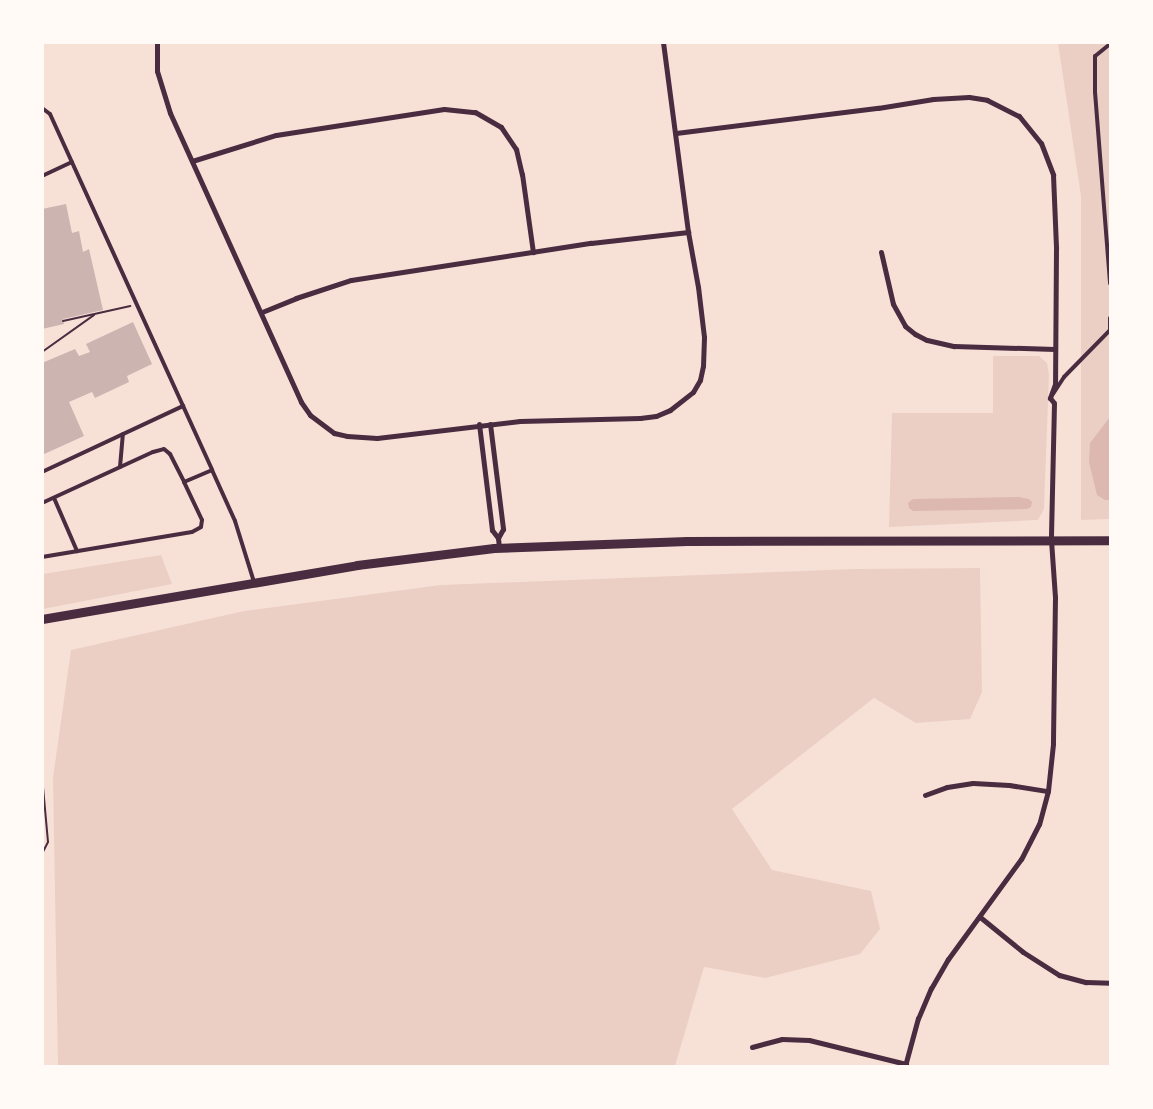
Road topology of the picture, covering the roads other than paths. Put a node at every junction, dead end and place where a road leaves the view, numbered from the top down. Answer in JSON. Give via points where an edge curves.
{"nodes":[{"id":1,"x":158,"y":42,"type":"edge"},
{"id":2,"x":663,"y":42,"type":"edge"},
{"id":3,"x":1110,"y":44,"type":"edge"},
{"id":4,"x":42,"y":108,"type":"edge"},
{"id":5,"x":676,"y":133,"type":"junction"},
{"id":6,"x":192,"y":161,"type":"junction"},
{"id":7,"x":72,"y":162,"type":"junction"},
{"id":8,"x":42,"y":176,"type":"edge"},
{"id":9,"x":688,"y":232,"type":"junction"},
{"id":10,"x":533,"y":252,"type":"junction"},
{"id":11,"x":881,"y":252,"type":"dead end"},
{"id":12,"x":1110,"y":282,"type":"edge"},
{"id":13,"x":262,"y":312,"type":"junction"},
{"id":14,"x":1110,"y":318,"type":"edge"},
{"id":15,"x":1110,"y":330,"type":"edge"},
{"id":16,"x":1055,"y":349,"type":"junction"},
{"id":17,"x":1050,"y":398,"type":"junction"},
{"id":18,"x":183,"y":406,"type":"junction"},
{"id":19,"x":479,"y":424,"type":"junction"},
{"id":20,"x":490,"y":424,"type":"junction"},
{"id":21,"x":123,"y":434,"type":"junction"},
{"id":22,"x":120,"y":467,"type":"junction"},
{"id":23,"x":212,"y":470,"type":"junction"},
{"id":24,"x":42,"y":472,"type":"edge"},
{"id":25,"x":184,"y":482,"type":"junction"},
{"id":26,"x":54,"y":498,"type":"junction"},
{"id":27,"x":42,"y":503,"type":"edge"},
{"id":28,"x":498,"y":538,"type":"junction"},
{"id":29,"x":1051,"y":540,"type":"junction"},
{"id":30,"x":1110,"y":540,"type":"edge"},
{"id":31,"x":499,"y":548,"type":"junction"},
{"id":32,"x":77,"y":551,"type":"junction"},
{"id":33,"x":42,"y":557,"type":"edge"},
{"id":34,"x":254,"y":582,"type":"junction"},
{"id":35,"x":42,"y":619,"type":"edge"},
{"id":36,"x":1048,"y":791,"type":"junction"},
{"id":37,"x":925,"y":795,"type":"dead end"},
{"id":38,"x":980,"y":917,"type":"junction"},
{"id":39,"x":1110,"y":983,"type":"edge"},
{"id":40,"x":752,"y":1047,"type":"dead end"},
{"id":41,"x":906,"y":1065,"type":"edge"}],
"edges":[{"from":1,"to":6,"type":"street","via":[[156,56],[160,84]]},
{"from":2,"to":5,"type":"street"},
{"from":3,"to":12,"type":"lane","via":[[1095,56],[1095,74]]},
{"from":4,"to":7,"type":"lane","via":[[50,114]]},
{"from":5,"to":9,"type":"street"},
{"from":5,"to":16,"type":"street","via":[[951,97],[987,100],[1004,107],[1019,116],[1041,143],[1053,175]]},
{"from":6,"to":10,"type":"street","via":[[283,133],[444,109],[475,112],[501,127],[516,149]]},
{"from":6,"to":13,"type":"street"},
{"from":7,"to":8,"type":"lane"},
{"from":7,"to":18,"type":"lane"},
{"from":9,"to":10,"type":"street"},
{"from":9,"to":20,"type":"street","via":[[704,337],[703,366],[693,392],[656,416]]},
{"from":10,"to":13,"type":"street","via":[[352,280]]},
{"from":11,"to":16,"type":"street","via":[[893,304],[905,326],[915,334],[954,346]]},
{"from":13,"to":19,"type":"street","via":[[302,402],[310,415],[334,432],[376,438]]},
{"from":14,"to":15,"type":"lane"},
{"from":15,"to":17,"type":"lane","via":[[1064,377]]},
{"from":16,"to":17,"type":"street","via":[[1055,384]]},
{"from":17,"to":29,"type":"street","via":[[1054,403]]},
{"from":18,"to":21,"type":"lane"},
{"from":18,"to":23,"type":"lane"},
{"from":19,"to":20,"type":"street"},
{"from":19,"to":28,"type":"street","via":[[492,530]]},
{"from":20,"to":28,"type":"street","via":[[503,529]]},
{"from":21,"to":22,"type":"lane"},
{"from":21,"to":24,"type":"lane"},
{"from":22,"to":25,"type":"lane","via":[[164,450],[170,454]]},
{"from":22,"to":26,"type":"lane"},
{"from":23,"to":25,"type":"lane"},
{"from":23,"to":34,"type":"lane","via":[[235,521]]},
{"from":25,"to":32,"type":"lane","via":[[202,520],[201,527],[192,532]]},
{"from":26,"to":27,"type":"lane"},
{"from":26,"to":32,"type":"lane"},
{"from":28,"to":31,"type":"street"},
{"from":29,"to":30,"type":"street"},
{"from":29,"to":31,"type":"street","via":[[687,541]]},
{"from":29,"to":36,"type":"street","via":[[1054,583],[1053,728]]},
{"from":31,"to":34,"type":"street","via":[[392,560]]},
{"from":32,"to":33,"type":"lane"},
{"from":34,"to":35,"type":"street"},
{"from":36,"to":37,"type":"street","via":[[973,783]]},
{"from":36,"to":38,"type":"street","via":[[1029,846]]},
{"from":38,"to":39,"type":"street","via":[[1023,952],[1059,974],[1079,981]]},
{"from":38,"to":41,"type":"street","via":[[931,988],[918,1018]]},
{"from":40,"to":41,"type":"street","via":[[782,1039],[810,1040]]}]}
